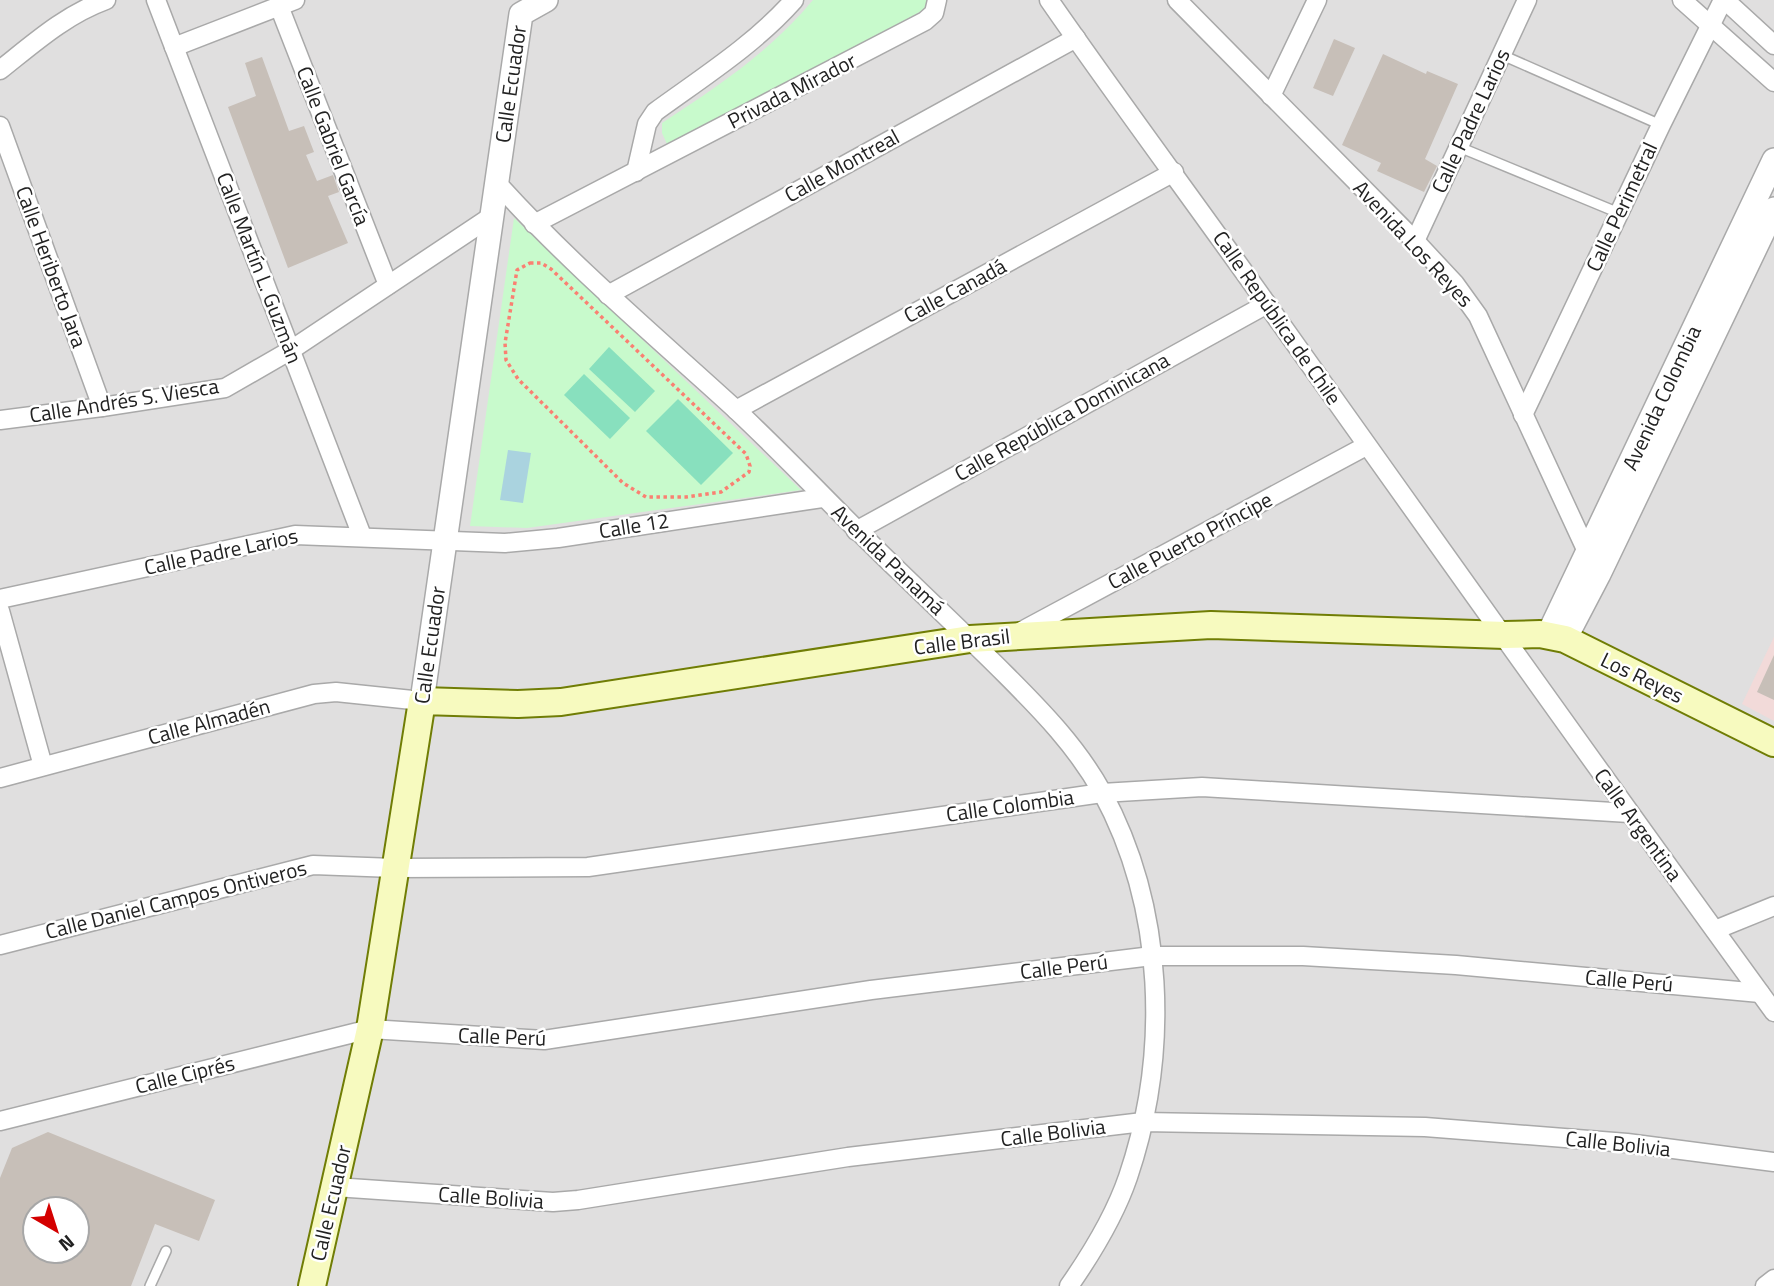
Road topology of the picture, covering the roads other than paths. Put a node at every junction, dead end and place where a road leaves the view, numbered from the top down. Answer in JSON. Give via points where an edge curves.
{"nodes":[{"id":1,"x":106,"y":0,"type":"edge"},
{"id":2,"x":156,"y":0,"type":"edge"},
{"id":3,"x":546,"y":0,"type":"edge"},
{"id":4,"x":794,"y":0,"type":"edge"},
{"id":5,"x":937,"y":0,"type":"edge"},
{"id":6,"x":1049,"y":0,"type":"edge"},
{"id":7,"x":1177,"y":0,"type":"edge"},
{"id":8,"x":1318,"y":0,"type":"edge"},
{"id":9,"x":1527,"y":0,"type":"edge"},
{"id":10,"x":1682,"y":0,"type":"edge"},
{"id":11,"x":1724,"y":0,"type":"edge"},
{"id":12,"x":287,"y":3,"type":"edge"},
{"id":13,"x":521,"y":7,"type":"edge"},
{"id":14,"x":1711,"y":24,"type":"junction"},
{"id":15,"x":1076,"y":38,"type":"junction"},
{"id":16,"x":1774,"y":45,"type":"edge"},
{"id":17,"x":174,"y":47,"type":"junction"},
{"id":18,"x":1502,"y":55,"type":"junction"},
{"id":19,"x":0,"y":70,"type":"edge"},
{"id":20,"x":1774,"y":82,"type":"edge"},
{"id":21,"x":1271,"y":96,"type":"junction"},
{"id":22,"x":1661,"y":125,"type":"junction"},
{"id":23,"x":0,"y":126,"type":"edge"},
{"id":24,"x":1459,"y":147,"type":"junction"},
{"id":25,"x":1774,"y":160,"type":"edge"},
{"id":26,"x":636,"y":172,"type":"junction"},
{"id":27,"x":1174,"y":172,"type":"junction"},
{"id":28,"x":496,"y":183,"type":"junction"},
{"id":29,"x":1774,"y":209,"type":"edge"},
{"id":30,"x":1619,"y":213,"type":"junction"},
{"id":31,"x":492,"y":216,"type":"junction"},
{"id":32,"x":534,"y":224,"type":"junction"},
{"id":33,"x":1415,"y":241,"type":"junction"},
{"id":34,"x":388,"y":285,"type":"junction"},
{"id":35,"x":608,"y":295,"type":"junction"},
{"id":36,"x":1268,"y":304,"type":"junction"},
{"id":37,"x":291,"y":351,"type":"junction"},
{"id":38,"x":102,"y":407,"type":"junction"},
{"id":39,"x":736,"y":410,"type":"junction"},
{"id":40,"x":1523,"y":415,"type":"junction"},
{"id":41,"x":0,"y":419,"type":"edge"},
{"id":42,"x":1366,"y":446,"type":"junction"},
{"id":43,"x":822,"y":498,"type":"junction"},
{"id":44,"x":856,"y":531,"type":"junction"},
{"id":45,"x":362,"y":536,"type":"junction"},
{"id":46,"x":445,"y":540,"type":"junction"},
{"id":47,"x":1588,"y":553,"type":"junction"},
{"id":48,"x":1598,"y":574,"type":"junction"},
{"id":49,"x":0,"y":599,"type":"edge"},
{"id":50,"x":0,"y":611,"type":"edge"},
{"id":51,"x":1014,"y":635,"type":"junction"},
{"id":52,"x":1505,"y":635,"type":"junction"},
{"id":53,"x":1556,"y":637,"type":"junction"},
{"id":54,"x":970,"y":639,"type":"junction"},
{"id":55,"x":422,"y":701,"type":"junction"},
{"id":56,"x":1774,"y":743,"type":"edge"},
{"id":57,"x":44,"y":766,"type":"junction"},
{"id":58,"x":0,"y":778,"type":"edge"},
{"id":59,"x":1102,"y":793,"type":"junction"},
{"id":60,"x":1629,"y":813,"type":"junction"},
{"id":61,"x":394,"y":868,"type":"junction"},
{"id":62,"x":1774,"y":906,"type":"edge"},
{"id":63,"x":1715,"y":930,"type":"junction"},
{"id":64,"x":0,"y":945,"type":"edge"},
{"id":65,"x":1153,"y":956,"type":"junction"},
{"id":66,"x":1760,"y":993,"type":"junction"},
{"id":67,"x":1774,"y":1012,"type":"edge"},
{"id":68,"x":370,"y":1029,"type":"junction"},
{"id":69,"x":0,"y":1121,"type":"edge"},
{"id":70,"x":1143,"y":1122,"type":"junction"},
{"id":71,"x":1774,"y":1162,"type":"edge"},
{"id":72,"x":335,"y":1187,"type":"junction"},
{"id":73,"x":166,"y":1251,"type":"dead end"},
{"id":74,"x":1774,"y":1279,"type":"edge"},
{"id":75,"x":150,"y":1286,"type":"edge"},
{"id":76,"x":312,"y":1286,"type":"edge"},
{"id":77,"x":1069,"y":1286,"type":"edge"},
{"id":78,"x":1765,"y":1286,"type":"edge"}],
"edges":[{"from":1,"to":19,"type":"street","via":[[50,29]]},
{"from":2,"to":17,"type":"street","name":"Calle Martín L. Guzmán"},
{"from":3,"to":13,"type":"street"},
{"from":4,"to":26,"type":"street","via":[[731,58],[655,112],[647,124]]},
{"from":5,"to":26,"type":"street","name":"Privada Mirador","via":[[934,13],[925,21]]},
{"from":6,"to":15,"type":"street","name":"Calle República de Chile"},
{"from":7,"to":21,"type":"street","name":"Avenida Los Reyes"},
{"from":8,"to":21,"type":"street"},
{"from":9,"to":18,"type":"street","name":"Calle Padre Larios"},
{"from":10,"to":14,"type":"street"},
{"from":11,"to":14,"type":"street","name":"Calle Perimetral"},
{"from":11,"to":16,"type":"street"},
{"from":12,"to":17,"type":"street"},
{"from":12,"to":34,"type":"street","name":"Calle Gabriel García"},
{"from":13,"to":28,"type":"street","name":"Calle Ecuador"},
{"from":14,"to":20,"type":"street"},
{"from":14,"to":22,"type":"street","name":"Calle Perimetral"},
{"from":15,"to":27,"type":"street","name":"Calle República de Chile"},
{"from":15,"to":35,"type":"street","name":"Calle Montreal"},
{"from":17,"to":37,"type":"street","name":"Calle Martín L. Guzmán"},
{"from":18,"to":22,"type":"lane"},
{"from":18,"to":24,"type":"street","name":"Calle Padre Larios"},
{"from":21,"to":33,"type":"street","name":"Avenida Los Reyes"},
{"from":22,"to":30,"type":"street","name":"Calle Perimetral"},
{"from":23,"to":38,"type":"street","name":"Calle Heriberto Jara"},
{"from":24,"to":30,"type":"lane"},
{"from":24,"to":33,"type":"street","name":"Calle Padre Larios"},
{"from":25,"to":47,"type":"street","name":"Avenida Colombia"},
{"from":26,"to":32,"type":"street","name":"Privada Mirador"},
{"from":27,"to":36,"type":"street","name":"Calle República de Chile"},
{"from":27,"to":39,"type":"street","name":"Calle Canadá"},
{"from":28,"to":31,"type":"street","name":"Calle Ecuador"},
{"from":28,"to":32,"type":"street","name":"Avenida Panamá"},
{"from":29,"to":48,"type":"street","name":"Avenida Colombia"},
{"from":30,"to":40,"type":"street","name":"Calle Perimetral"},
{"from":31,"to":34,"type":"street","name":"Calle Andrés S. Viesca"},
{"from":31,"to":46,"type":"street","name":"Calle Ecuador"},
{"from":32,"to":35,"type":"street","name":"Avenida Panamá"},
{"from":33,"to":40,"type":"street","name":"Avenida Los Reyes","via":[[1473,307]]},
{"from":34,"to":37,"type":"street","name":"Calle Andrés S. Viesca"},
{"from":35,"to":39,"type":"street","name":"Avenida Panamá"},
{"from":36,"to":42,"type":"street","name":"Calle República de Chile"},
{"from":36,"to":44,"type":"street","name":"Calle República Dominicana"},
{"from":37,"to":38,"type":"street","name":"Calle Andrés S. Viesca","via":[[225,388]]},
{"from":37,"to":45,"type":"street","name":"Calle Martín L. Guzmán"},
{"from":38,"to":41,"type":"street","name":"Calle Andrés S. Viesca"},
{"from":39,"to":43,"type":"street","name":"Avenida Panamá"},
{"from":40,"to":47,"type":"street","name":"Avenida Los Reyes"},
{"from":42,"to":51,"type":"street","name":"Calle Puerto Príncipe"},
{"from":42,"to":52,"type":"street","name":"Calle República de Chile"},
{"from":43,"to":44,"type":"street","name":"Avenida Panamá"},
{"from":43,"to":46,"type":"street","name":"Calle 12","via":[[558,538],[505,543]]},
{"from":44,"to":54,"type":"street","name":"Avenida Panamá"},
{"from":45,"to":46,"type":"street","name":"Calle Padre Larios"},
{"from":45,"to":49,"type":"street","name":"Calle Padre Larios","via":[[295,535]]},
{"from":46,"to":55,"type":"street","name":"Calle Ecuador"},
{"from":47,"to":48,"type":"street","name":"Avenida Los Reyes"},
{"from":47,"to":53,"type":"street","name":"Avenida Colombia"},
{"from":48,"to":53,"type":"street","name":"Avenida Colombia"},
{"from":50,"to":57,"type":"street"},
{"from":51,"to":52,"type":"main road","name":"Calle Brasil","via":[[1211,625]]},
{"from":51,"to":54,"type":"main road","name":"Calle Brasil"},
{"from":52,"to":53,"type":"main road","name":"Los Reyes"},
{"from":52,"to":60,"type":"street","name":"Calle Argentina"},
{"from":53,"to":56,"type":"main road","name":"Los Reyes"},
{"from":54,"to":55,"type":"main road","name":"Calle Brasil","via":[[561,702]]},
{"from":54,"to":59,"type":"street","name":"Avenida Panamá","via":[[1048,717]]},
{"from":55,"to":57,"type":"street","name":"Calle Almadén","via":[[314,694]]},
{"from":55,"to":61,"type":"main road","name":"Calle Ecuador"},
{"from":57,"to":58,"type":"street","name":"Calle Almadén"},
{"from":59,"to":60,"type":"street","name":"Calle Colombia","via":[[1202,787]]},
{"from":59,"to":61,"type":"street","name":"Calle Colombia","via":[[588,867]]},
{"from":59,"to":65,"type":"street","name":"Avenida Panamá","via":[[1129,849]]},
{"from":60,"to":63,"type":"street","name":"Calle Argentina"},
{"from":61,"to":64,"type":"street","name":"Calle Daniel Campos Ontiveros","via":[[313,865]]},
{"from":61,"to":68,"type":"main road","name":"Calle Ecuador"},
{"from":62,"to":63,"type":"street"},
{"from":63,"to":66,"type":"street","name":"Calle Argentina"},
{"from":65,"to":66,"type":"street","name":"Calle Perú","via":[[1303,956],[1456,965]]},
{"from":65,"to":68,"type":"street","name":"Calle Perú","via":[[871,990],[544,1040]]},
{"from":65,"to":70,"type":"street","name":"Avenida Panamá","via":[[1155,1024]]},
{"from":66,"to":67,"type":"street","name":"Calle Argentina"},
{"from":68,"to":69,"type":"street","name":"Calle Ciprés"},
{"from":68,"to":72,"type":"main road","name":"Calle Ecuador"},
{"from":70,"to":71,"type":"street","name":"Calle Bolivia","via":[[1426,1127],[1627,1143]]},
{"from":70,"to":72,"type":"street","name":"Calle Bolivia","via":[[848,1157],[553,1202]]},
{"from":70,"to":77,"type":"street","name":"Avenida Panamá","via":[[1128,1178]]},
{"from":72,"to":76,"type":"main road","name":"Calle Ecuador"},
{"from":73,"to":75,"type":"lane"},
{"from":74,"to":78,"type":"street"}]}
